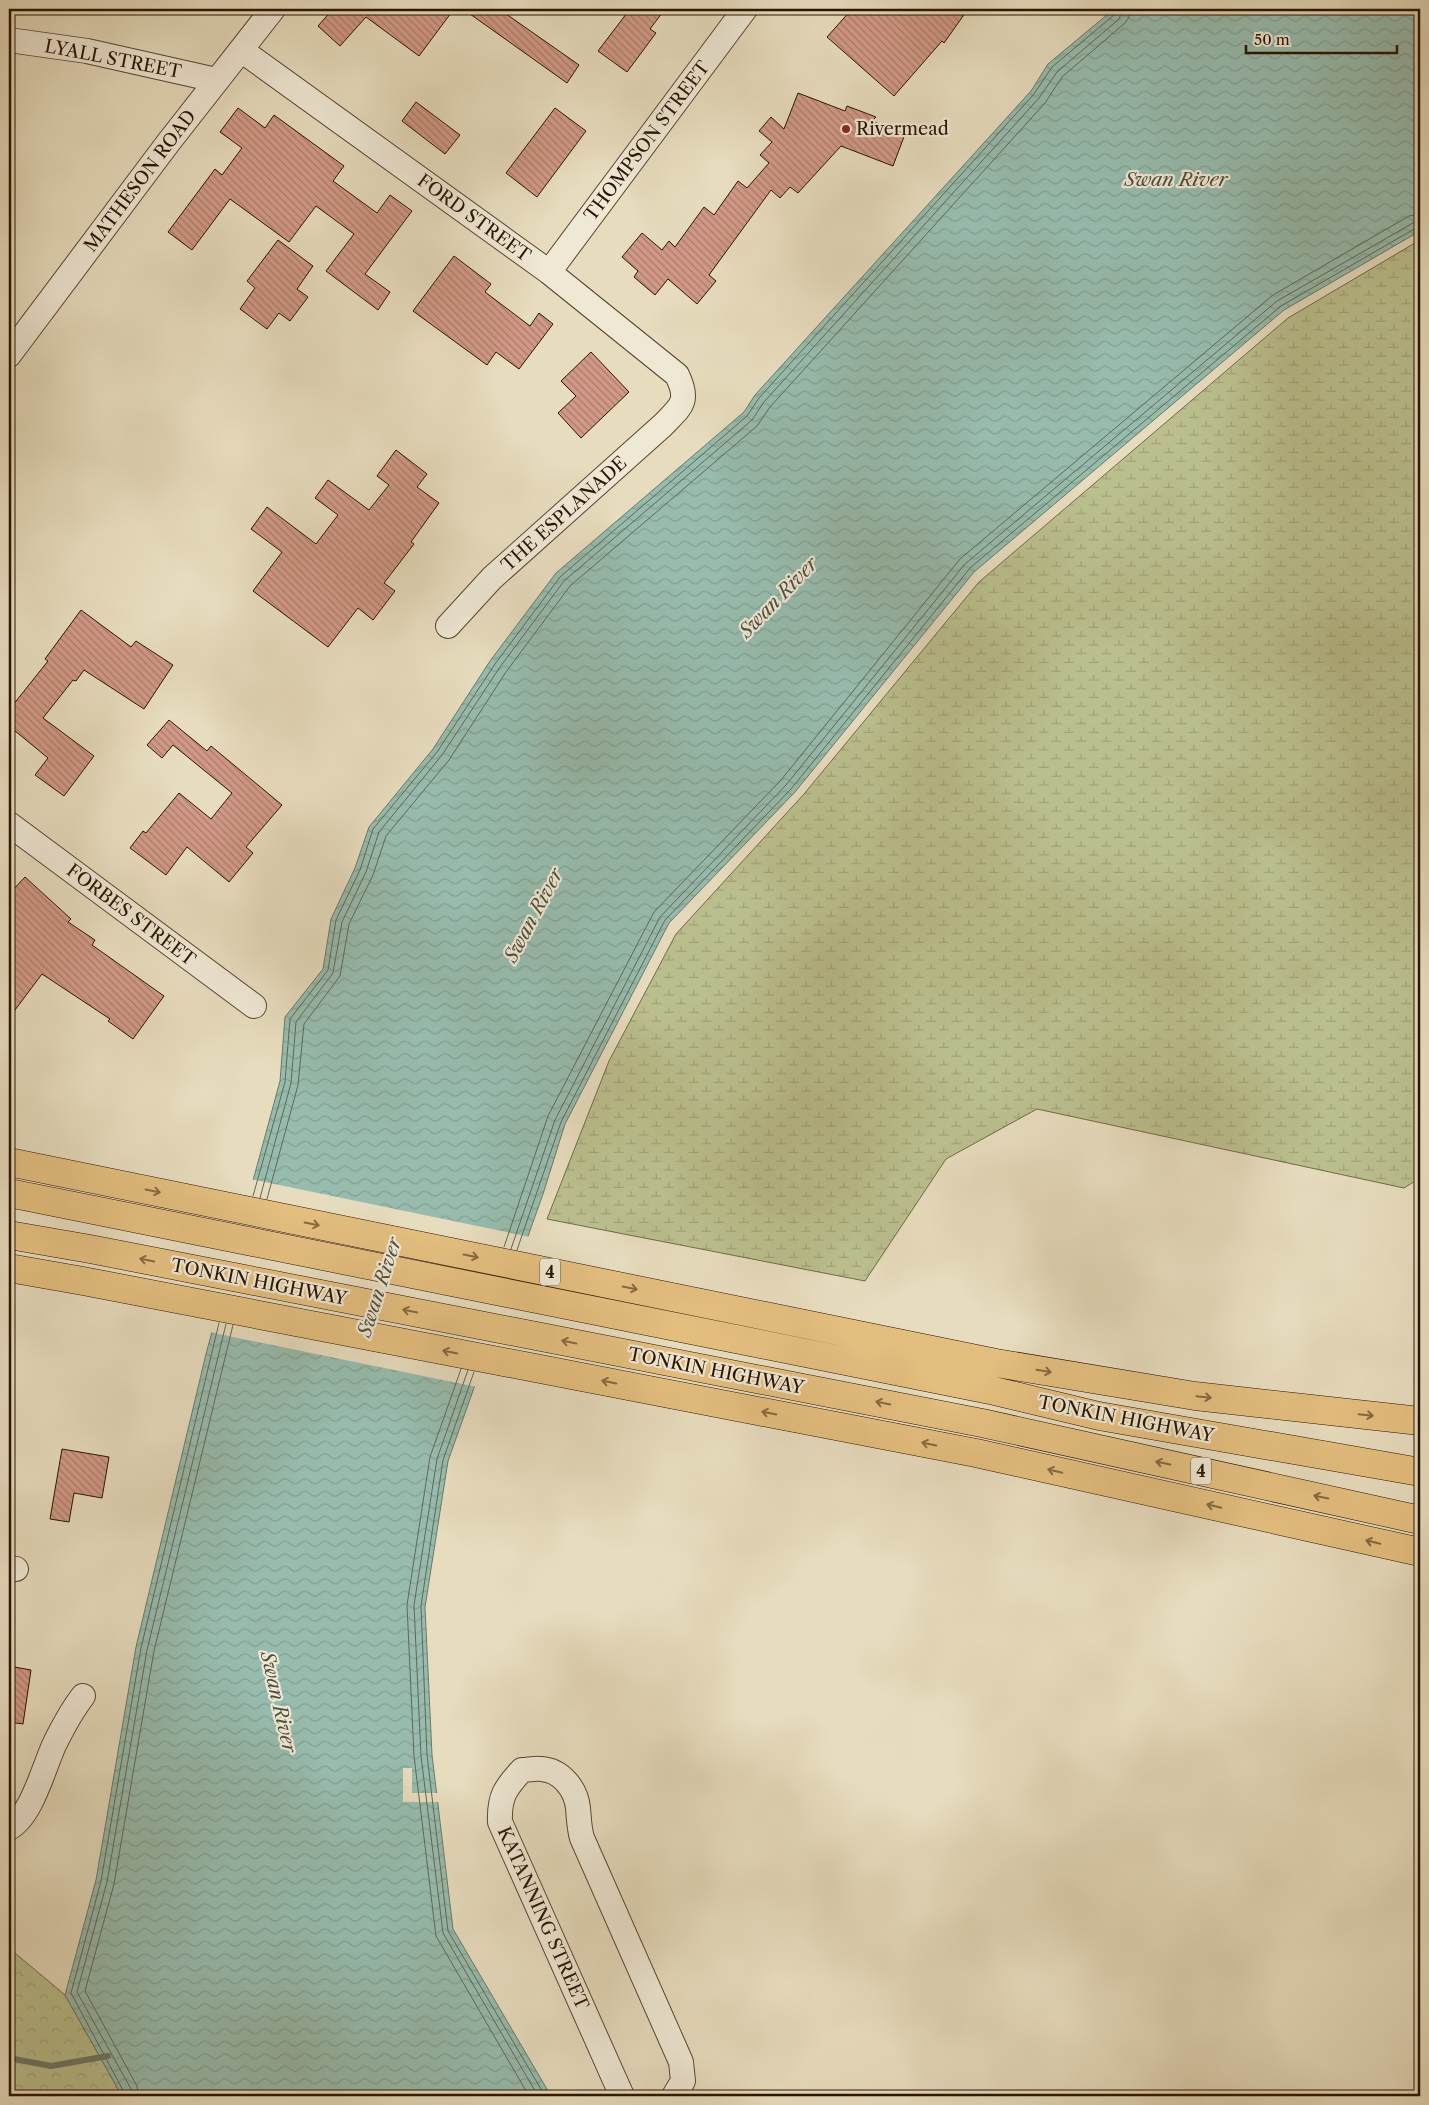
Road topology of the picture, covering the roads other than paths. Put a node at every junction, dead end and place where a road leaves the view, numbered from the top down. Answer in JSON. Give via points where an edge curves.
{"nodes":[{"id":1,"x":273,"y":9,"type":"edge"},
{"id":2,"x":745,"y":9,"type":"edge"},
{"id":3,"x":9,"y":40,"type":"edge"},
{"id":4,"x":241,"y":50,"type":"junction"},
{"id":5,"x":216,"y":80,"type":"junction"},
{"id":6,"x":549,"y":272,"type":"junction"},
{"id":7,"x":9,"y":355,"type":"edge"},
{"id":8,"x":682,"y":405,"type":"joint"},
{"id":9,"x":448,"y":626,"type":"dead end"},
{"id":10,"x":9,"y":824,"type":"edge"},
{"id":11,"x":254,"y":1006,"type":"dead end"},
{"id":12,"x":9,"y":1156,"type":"edge"},
{"id":13,"x":9,"y":1162,"type":"edge"},
{"id":14,"x":65,"y":1174,"type":"junction"},
{"id":15,"x":9,"y":1193,"type":"edge"},
{"id":16,"x":9,"y":1235,"type":"edge"},
{"id":17,"x":9,"y":1268,"type":"edge"},
{"id":18,"x":9,"y":1273,"type":"edge"},
{"id":19,"x":37,"y":1274,"type":"junction"},
{"id":20,"x":1420,"y":1421,"type":"edge"},
{"id":21,"x":1420,"y":1472,"type":"edge"},
{"id":22,"x":1420,"y":1520,"type":"edge"},
{"id":23,"x":1420,"y":1552,"type":"edge"},
{"id":24,"x":83,"y":1696,"type":"dead end"},
{"id":25,"x":9,"y":1828,"type":"edge"},
{"id":26,"x":622,"y":2096,"type":"edge"},
{"id":27,"x":674,"y":2096,"type":"edge"}],
"edges":[{"from":1,"to":4,"type":"street","name":"MATHESON ROAD"},
{"from":2,"to":6,"type":"street","name":"THOMPSON STREET"},
{"from":3,"to":5,"type":"street","name":"LYALL STREET","via":[[87,51]]},
{"from":4,"to":5,"type":"street","name":"MATHESON ROAD"},
{"from":4,"to":6,"type":"street","name":"FORD STREET"},
{"from":5,"to":7,"type":"street","name":"MATHESON ROAD"},
{"from":6,"to":8,"type":"street","name":"FORD STREET","via":[[677,375],[684,390]]},
{"from":8,"to":9,"type":"street","name":"THE ESPLANADE","via":[[664,425],[492,578]]},
{"from":10,"to":11,"type":"street","name":"FORBES STREET"},
{"from":12,"to":14,"type":"highway"},
{"from":13,"to":14,"type":"highway","name":"TONKIN HIGHWAY","number":"4"},
{"from":14,"to":20,"type":"highway","name":"TONKIN HIGHWAY","number":"4","one_way":true,"via":[[996,1363],[1195,1396]]},
{"from":15,"to":21,"type":"highway","name":"TONKIN HIGHWAY","via":[[980,1388],[1099,1416]]},
{"from":22,"to":16,"type":"highway","name":"TONKIN HIGHWAY","number":"4","one_way":true,"via":[[982,1423]]},
{"from":17,"to":19,"type":"highway"},
{"from":18,"to":19,"type":"highway"},
{"from":23,"to":19,"type":"highway","one_way":true,"via":[[976,1454]]},
{"from":24,"to":25,"type":"street","via":[[55,1744],[31,1801]]},
{"from":26,"to":27,"type":"street","name":"KATANNING STREET","via":[[500,1822],[499,1803],[508,1785],[522,1770],[543,1768],[562,1776],[573,1790],[582,1838],[680,2062],[683,2080]]}]}
